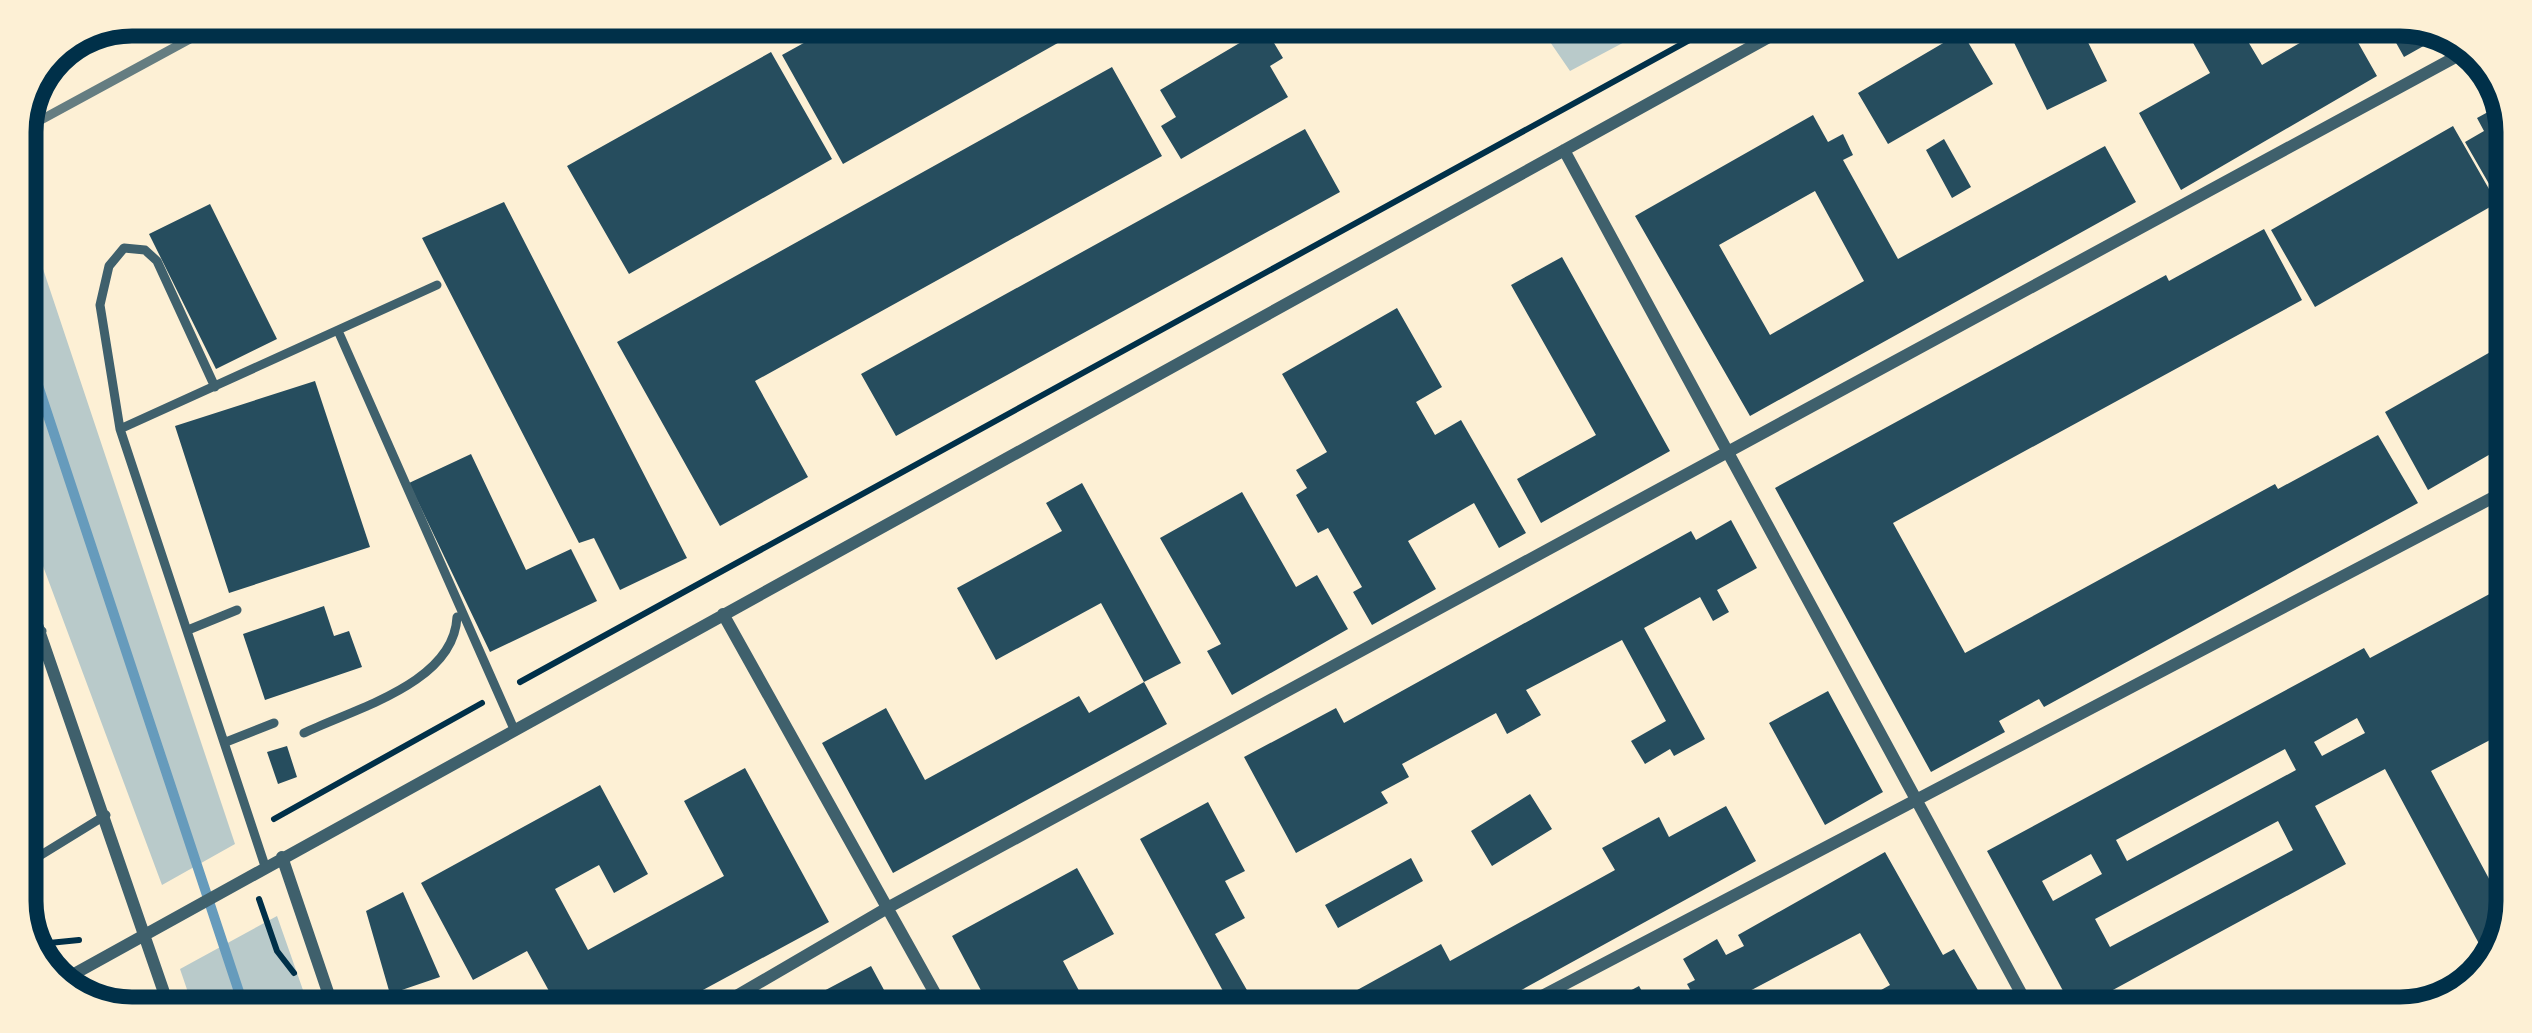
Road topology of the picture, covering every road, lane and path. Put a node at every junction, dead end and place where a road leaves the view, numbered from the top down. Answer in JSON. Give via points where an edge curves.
{"nodes":[{"id":1,"x":1696,"y":36,"type":"edge"},
{"id":2,"x":1770,"y":36,"type":"edge"},
{"id":3,"x":2458,"y":56,"type":"edge"},
{"id":4,"x":1564,"y":150,"type":"junction"},
{"id":5,"x":436,"y":285,"type":"dead end"},
{"id":6,"x":339,"y":333,"type":"junction"},
{"id":7,"x":215,"y":387,"type":"junction"},
{"id":8,"x":120,"y":429,"type":"junction"},
{"id":9,"x":1727,"y":455,"type":"junction"},
{"id":10,"x":2496,"y":496,"type":"edge"},
{"id":11,"x":237,"y":610,"type":"dead end"},
{"id":12,"x":458,"y":610,"type":"junction"},
{"id":13,"x":723,"y":614,"type":"junction"},
{"id":14,"x":36,"y":618,"type":"edge"},
{"id":15,"x":188,"y":630,"type":"junction"},
{"id":16,"x":41,"y":632,"type":"junction"},
{"id":17,"x":36,"y":635,"type":"edge"},
{"id":18,"x":497,"y":694,"type":"junction"},
{"id":19,"x":274,"y":723,"type":"dead end"},
{"id":20,"x":514,"y":729,"type":"junction"},
{"id":21,"x":304,"y":733,"type":"dead end"},
{"id":22,"x":226,"y":742,"type":"junction"},
{"id":23,"x":1914,"y":796,"type":"junction"},
{"id":24,"x":106,"y":815,"type":"junction"},
{"id":25,"x":255,"y":831,"type":"junction"},
{"id":26,"x":282,"y":857,"type":"junction"},
{"id":27,"x":36,"y":858,"type":"edge"},
{"id":28,"x":265,"y":866,"type":"junction"},
{"id":29,"x":250,"y":874,"type":"junction"},
{"id":30,"x":889,"y":907,"type":"junction"},
{"id":31,"x":147,"y":934,"type":"junction"},
{"id":32,"x":73,"y":976,"type":"edge"},
{"id":33,"x":301,"y":992,"type":"dead end"},
{"id":34,"x":166,"y":997,"type":"edge"},
{"id":35,"x":330,"y":997,"type":"edge"},
{"id":36,"x":736,"y":997,"type":"edge"},
{"id":37,"x":938,"y":997,"type":"edge"},
{"id":38,"x":1540,"y":997,"type":"edge"},
{"id":39,"x":2023,"y":997,"type":"edge"}],
"edges":[{"from":1,"to":18,"type":"path"},
{"from":2,"to":4,"type":"street"},
{"from":3,"to":9,"type":"street"},
{"from":4,"to":9,"type":"street"},
{"from":4,"to":13,"type":"street"},
{"from":5,"to":6,"type":"lane"},
{"from":6,"to":7,"type":"lane"},
{"from":6,"to":12,"type":"lane"},
{"from":7,"to":8,"type":"lane"},
{"from":7,"to":8,"type":"lane","via":[[157,261],[124,248],[109,266],[100,305]]},
{"from":8,"to":15,"type":"lane"},
{"from":9,"to":23,"type":"street"},
{"from":9,"to":30,"type":"street"},
{"from":10,"to":23,"type":"street"},
{"from":11,"to":15,"type":"lane"},
{"from":12,"to":18,"type":"lane"},
{"from":12,"to":21,"type":"lane","via":[[444,659]]},
{"from":13,"to":20,"type":"street"},
{"from":13,"to":30,"type":"street"},
{"from":14,"to":16,"type":"street"},
{"from":15,"to":22,"type":"lane"},
{"from":16,"to":17,"type":"lane"},
{"from":16,"to":24,"type":"street"},
{"from":18,"to":20,"type":"lane"},
{"from":18,"to":25,"type":"path"},
{"from":19,"to":22,"type":"lane"},
{"from":20,"to":26,"type":"street"},
{"from":22,"to":25,"type":"lane"},
{"from":23,"to":38,"type":"street"},
{"from":23,"to":39,"type":"street"},
{"from":24,"to":27,"type":"lane"},
{"from":24,"to":31,"type":"street"},
{"from":25,"to":28,"type":"lane"},
{"from":26,"to":28,"type":"street"},
{"from":26,"to":35,"type":"street"},
{"from":28,"to":29,"type":"street"},
{"from":29,"to":31,"type":"street"},
{"from":29,"to":33,"type":"path","via":[[268,931]]},
{"from":30,"to":36,"type":"street"},
{"from":30,"to":37,"type":"street"},
{"from":31,"to":32,"type":"street"},
{"from":31,"to":34,"type":"street"}]}
